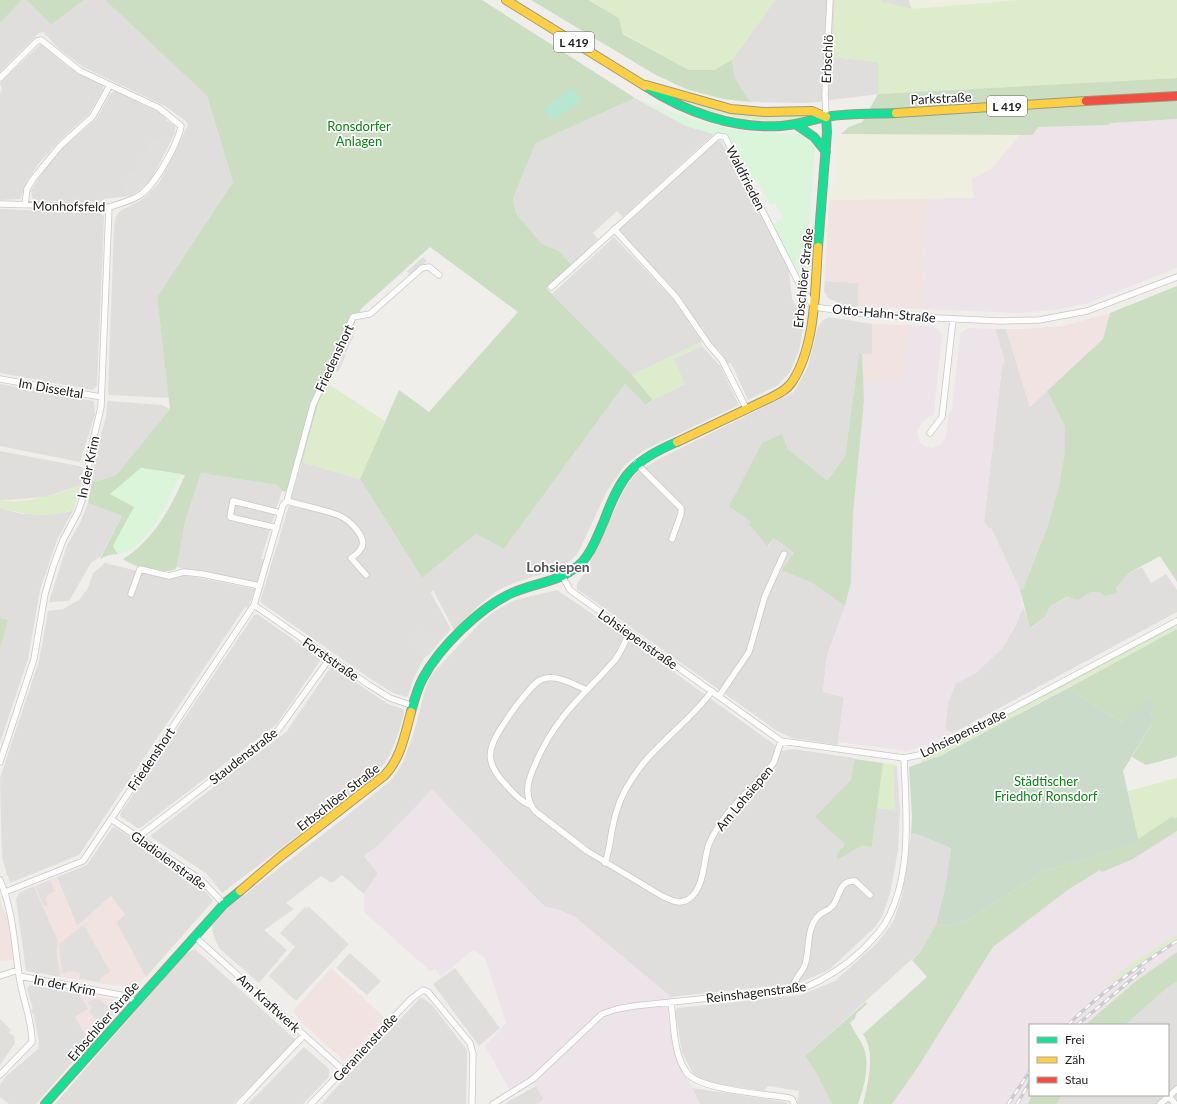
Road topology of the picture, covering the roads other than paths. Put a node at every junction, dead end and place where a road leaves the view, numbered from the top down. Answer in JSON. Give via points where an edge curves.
{"nodes":[{"id":1,"x":506,"y":0,"type":"edge"},
{"id":2,"x":830,"y":0,"type":"edge"},
{"id":3,"x":0,"y":78,"type":"edge"},
{"id":4,"x":642,"y":84,"type":"junction"},
{"id":5,"x":110,"y":85,"type":"junction"},
{"id":6,"x":1177,"y":96,"type":"edge"},
{"id":7,"x":826,"y":117,"type":"junction"},
{"id":8,"x":798,"y":126,"type":"junction"},
{"id":9,"x":826,"y":152,"type":"junction"},
{"id":10,"x":0,"y":204,"type":"edge"},
{"id":11,"x":25,"y":205,"type":"junction"},
{"id":12,"x":109,"y":207,"type":"junction"},
{"id":13,"x":614,"y":229,"type":"junction"},
{"id":14,"x":439,"y":275,"type":"dead end"},
{"id":15,"x":1177,"y":277,"type":"edge"},
{"id":16,"x":551,"y":287,"type":"dead end"},
{"id":17,"x":814,"y":307,"type":"junction"},
{"id":18,"x":953,"y":319,"type":"junction"},
{"id":19,"x":0,"y":379,"type":"edge"},
{"id":20,"x":101,"y":397,"type":"junction"},
{"id":21,"x":747,"y":410,"type":"junction"},
{"id":22,"x":930,"y":433,"type":"dead end"},
{"id":23,"x":636,"y":464,"type":"junction"},
{"id":24,"x":287,"y":501,"type":"junction"},
{"id":25,"x":281,"y":513,"type":"junction"},
{"id":26,"x":277,"y":528,"type":"junction"},
{"id":27,"x":672,"y":539,"type":"dead end"},
{"id":28,"x":784,"y":554,"type":"dead end"},
{"id":29,"x":366,"y":575,"type":"dead end"},
{"id":30,"x":563,"y":577,"type":"junction"},
{"id":31,"x":260,"y":586,"type":"junction"},
{"id":32,"x":131,"y":594,"type":"dead end"},
{"id":33,"x":254,"y":605,"type":"junction"},
{"id":34,"x":1177,"y":621,"type":"edge"},
{"id":35,"x":629,"y":633,"type":"junction"},
{"id":36,"x":330,"y":658,"type":"junction"},
{"id":37,"x":587,"y":690,"type":"junction"},
{"id":38,"x":712,"y":691,"type":"junction"},
{"id":39,"x":719,"y":696,"type":"junction"},
{"id":40,"x":413,"y":706,"type":"junction"},
{"id":41,"x":781,"y":741,"type":"junction"},
{"id":42,"x":904,"y":758,"type":"junction"},
{"id":43,"x":0,"y":762,"type":"edge"},
{"id":44,"x":530,"y":805,"type":"junction"},
{"id":45,"x":111,"y":819,"type":"junction"},
{"id":46,"x":138,"y":837,"type":"junction"},
{"id":47,"x":605,"y":863,"type":"junction"},
{"id":48,"x":0,"y":880,"type":"edge"},
{"id":49,"x":5,"y":892,"type":"junction"},
{"id":50,"x":870,"y":895,"type":"dead end"},
{"id":51,"x":224,"y":904,"type":"junction"},
{"id":52,"x":194,"y":936,"type":"junction"},
{"id":53,"x":19,"y":973,"type":"junction"},
{"id":54,"x":0,"y":976,"type":"edge"},
{"id":55,"x":793,"y":989,"type":"junction"},
{"id":56,"x":136,"y":1002,"type":"junction"},
{"id":57,"x":671,"y":1002,"type":"junction"},
{"id":58,"x":304,"y":1035,"type":"junction"},
{"id":59,"x":343,"y":1070,"type":"junction"},
{"id":60,"x":0,"y":1075,"type":"edge"},
{"id":61,"x":1177,"y":1089,"type":"edge"},
{"id":62,"x":1169,"y":1096,"type":"junction"},
{"id":63,"x":45,"y":1104,"type":"edge"},
{"id":64,"x":239,"y":1104,"type":"edge"},
{"id":65,"x":311,"y":1104,"type":"edge"},
{"id":66,"x":472,"y":1104,"type":"edge"},
{"id":67,"x":493,"y":1104,"type":"edge"},
{"id":68,"x":794,"y":1104,"type":"edge"},
{"id":69,"x":1160,"y":1104,"type":"edge"},
{"id":70,"x":1175,"y":1104,"type":"edge"}],
"edges":[{"from":1,"to":4,"type":"street","name":"Parkstraße","number":"L 419"},
{"from":2,"to":7,"type":"street","name":"Erbschlö"},
{"from":3,"to":5,"type":"street","name":"Monhofsfeld","via":[[37,41],[43,41],[74,67]]},
{"from":4,"to":7,"type":"street","name":"Parkstraße","number":"L 419","via":[[731,109],[764,112],[812,111]]},
{"from":4,"to":8,"type":"street","name":"Parkstraße","number":"L 419","via":[[658,96],[719,120],[755,125]]},
{"from":5,"to":11,"type":"street","name":"Monhofsfeld","via":[[94,116],[60,146],[32,179],[27,189]]},
{"from":5,"to":12,"type":"street","name":"Monhofsfeld","via":[[159,108],[180,126],[176,141],[153,183],[141,195]]},
{"from":6,"to":7,"type":"street","name":"Parkstraße","number":"L 419"},
{"from":7,"to":8,"type":"street","name":"Parkstraße","number":"L 419"},
{"from":7,"to":9,"type":"street","name":"Erbschlöer Straße"},
{"from":8,"to":9,"type":"street","via":[[813,136]]},
{"from":9,"to":17,"type":"street","name":"Erbschlöer Straße"},
{"from":10,"to":11,"type":"street","name":"Monhofsfeld"},
{"from":11,"to":12,"type":"street","name":"Monhofsfeld"},
{"from":12,"to":20,"type":"street","name":"In der Krim"},
{"from":13,"to":16,"type":"street","name":"Waldfrieden"},
{"from":13,"to":17,"type":"street","name":"Waldfrieden","via":[[715,137],[723,136],[801,287]]},
{"from":13,"to":21,"type":"street","via":[[680,303],[722,360]]},
{"from":14,"to":24,"type":"street","name":"Friedenshort","via":[[429,267],[422,268],[370,314],[353,317],[313,405]]},
{"from":15,"to":18,"type":"street","name":"Otto-Hahn-Straße","via":[[1104,306],[1069,316],[1025,321]]},
{"from":17,"to":18,"type":"street","name":"Otto-Hahn-Straße","via":[[865,314]]},
{"from":17,"to":21,"type":"street","name":"Erbschlöer Straße","via":[[807,347],[792,382],[783,391]]},
{"from":18,"to":22,"type":"street","name":"Otto-Hahn-Straße","via":[[942,417]]},
{"from":19,"to":20,"type":"street","name":"Im Disseltal"},
{"from":20,"to":43,"type":"street","name":"In der Krim","via":[[86,488],[53,567],[45,594],[34,659]]},
{"from":21,"to":23,"type":"street","name":"Erbschlöer Straße","via":[[655,452]]},
{"from":23,"to":27,"type":"street","via":[[681,508]]},
{"from":23,"to":30,"type":"street","name":"Erbschlöer Straße","via":[[618,488],[584,559]]},
{"from":24,"to":25,"type":"street","name":"Friedenshort"},
{"from":24,"to":29,"type":"street","via":[[339,516],[358,531],[362,541],[360,550],[351,558]]},
{"from":25,"to":26,"type":"street","name":"Friedenshort"},
{"from":25,"to":26,"type":"street","via":[[233,501],[230,517]]},
{"from":26,"to":31,"type":"street","name":"Friedenshort"},
{"from":28,"to":39,"type":"street","via":[[765,596],[749,652]]},
{"from":30,"to":35,"type":"street","name":"Lohsiepenstraße","via":[[570,590]]},
{"from":30,"to":40,"type":"street","name":"Erbschlöer Straße","via":[[511,593],[498,599],[482,612],[427,669]]},
{"from":31,"to":32,"type":"street","via":[[202,574],[184,572],[169,576],[140,569]]},
{"from":31,"to":33,"type":"street","name":"Friedenshort"},
{"from":33,"to":36,"type":"street","name":"Forststraße"},
{"from":33,"to":45,"type":"street","name":"Friedenshort"},
{"from":34,"to":42,"type":"street","name":"Lohsiepenstraße","via":[[929,753]]},
{"from":35,"to":37,"type":"street","via":[[616,658]]},
{"from":35,"to":38,"type":"street","name":"Lohsiepenstraße"},
{"from":36,"to":40,"type":"street","name":"Forststraße","via":[[390,698]]},
{"from":36,"to":46,"type":"street","name":"Staudenstraße","via":[[278,730]]},
{"from":37,"to":44,"type":"street","via":[[552,729],[542,748],[528,779]]},
{"from":37,"to":44,"type":"street","name":"Am Lohsiepen","via":[[554,677],[542,679],[514,708],[496,735],[491,748],[492,769],[514,794]]},
{"from":38,"to":39,"type":"street","name":"Lohsiepenstraße"},
{"from":38,"to":47,"type":"street","via":[[694,714],[647,757],[631,780],[617,810]]},
{"from":39,"to":41,"type":"street","name":"Lohsiepenstraße"},
{"from":40,"to":51,"type":"street","name":"Erbschlöer Straße","via":[[404,742],[396,761],[381,779],[281,856]]},
{"from":41,"to":42,"type":"street","name":"Lohsiepenstraße"},
{"from":41,"to":47,"type":"street","name":"Am Lohsiepen","via":[[774,762],[719,825],[709,844],[697,890],[689,900],[675,902]]},
{"from":42,"to":55,"type":"street","name":"Reinshagenstraße","via":[[904,852],[901,879],[890,912],[879,932],[853,958],[824,980],[804,988]]},
{"from":44,"to":47,"type":"street","name":"Am Lohsiepen","via":[[550,824]]},
{"from":45,"to":46,"type":"street","name":"Gladiolenstraße"},
{"from":45,"to":49,"type":"street","name":"Friedenshort","via":[[83,861]]},
{"from":46,"to":51,"type":"street","name":"Gladiolenstraße","via":[[201,880]]},
{"from":48,"to":49,"type":"street","name":"In der Krim"},
{"from":49,"to":53,"type":"street","name":"In der Krim","via":[[14,928]]},
{"from":50,"to":55,"type":"street","via":[[855,881],[846,882],[833,905],[817,917],[808,938],[805,963],[794,981]]},
{"from":51,"to":52,"type":"street","name":"Erbschlöer Straße"},
{"from":52,"to":56,"type":"street","name":"Erbschlöer Straße"},
{"from":52,"to":58,"type":"street","name":"Am Kraftwerk"},
{"from":53,"to":54,"type":"street"},
{"from":53,"to":56,"type":"street","name":"In der Krim","via":[[126,996]]},
{"from":53,"to":60,"type":"street","via":[[32,1042]]},
{"from":55,"to":57,"type":"street","name":"Reinshagenstraße"},
{"from":56,"to":63,"type":"street","name":"Erbschlöer Straße"},
{"from":57,"to":67,"type":"street","name":"Reinshagenstraße","via":[[623,1008],[602,1014],[533,1079]]},
{"from":57,"to":68,"type":"street","via":[[680,1059],[687,1073],[695,1081],[789,1098]]},
{"from":58,"to":59,"type":"street","name":"Am Kraftwerk"},
{"from":58,"to":64,"type":"street"},
{"from":59,"to":65,"type":"street","name":"Geranienstraße"},
{"from":59,"to":66,"type":"street","name":"Geranienstraße","via":[[419,991],[423,990],[428,992],[470,1043],[473,1054]]},
{"from":61,"to":62,"type":"street"},
{"from":62,"to":69,"type":"street"},
{"from":62,"to":70,"type":"street"}]}
